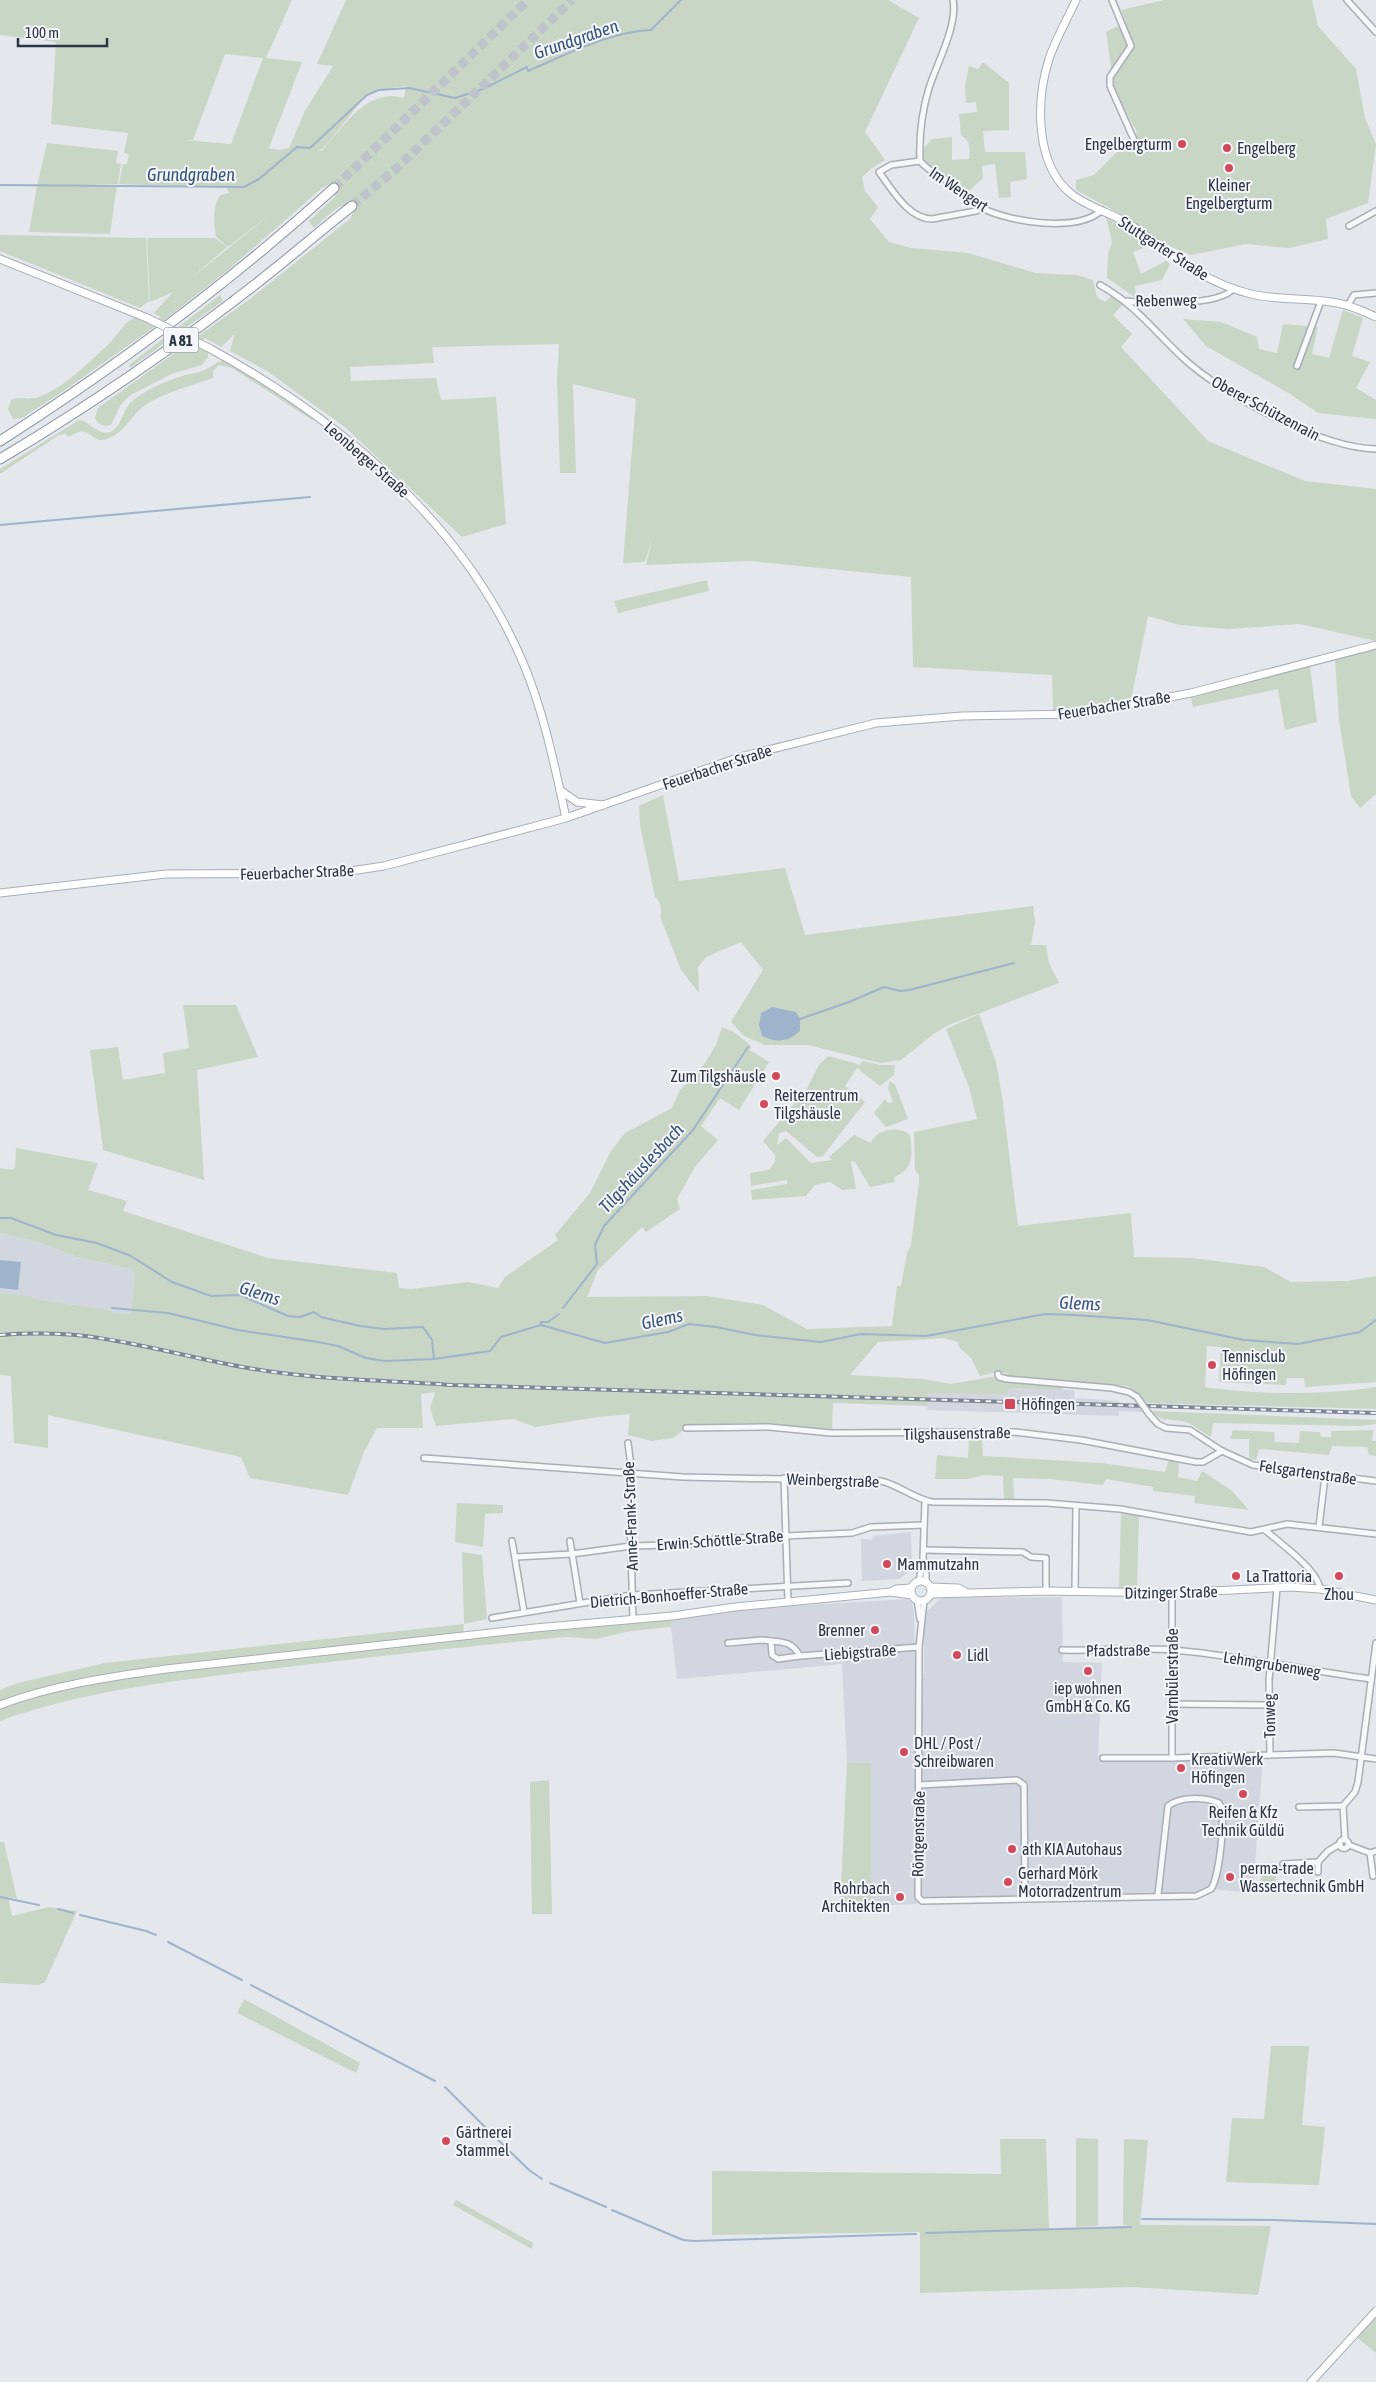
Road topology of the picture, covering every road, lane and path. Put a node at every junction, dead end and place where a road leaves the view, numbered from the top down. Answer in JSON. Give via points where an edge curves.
{"nodes":[{"id":1,"x":953,"y":0,"type":"edge"},
{"id":2,"x":1076,"y":0,"type":"edge"},
{"id":3,"x":1112,"y":0,"type":"edge"},
{"id":4,"x":1347,"y":0,"type":"edge"},
{"id":5,"x":1376,"y":32,"type":"edge"},
{"id":6,"x":1134,"y":140,"type":"dead end"},
{"id":7,"x":920,"y":161,"type":"junction"},
{"id":8,"x":334,"y":188,"type":"tunnel mouth"},
{"id":9,"x":352,"y":206,"type":"tunnel mouth"},
{"id":10,"x":982,"y":208,"type":"junction"},
{"id":11,"x":1102,"y":210,"type":"junction"},
{"id":12,"x":1376,"y":211,"type":"edge"},
{"id":13,"x":1349,"y":226,"type":"dead end"},
{"id":14,"x":0,"y":259,"type":"edge"},
{"id":15,"x":1100,"y":285,"type":"dead end"},
{"id":16,"x":1233,"y":289,"type":"junction"},
{"id":17,"x":1376,"y":293,"type":"edge"},
{"id":18,"x":1321,"y":300,"type":"junction"},
{"id":19,"x":1127,"y":301,"type":"junction"},
{"id":20,"x":1348,"y":305,"type":"junction"},
{"id":21,"x":1376,"y":317,"type":"edge"},
{"id":22,"x":1297,"y":366,"type":"dead end"},
{"id":23,"x":0,"y":441,"type":"edge"},
{"id":24,"x":1376,"y":449,"type":"edge"},
{"id":25,"x":0,"y":459,"type":"edge"},
{"id":26,"x":1376,"y":645,"type":"edge"},
{"id":27,"x":560,"y":790,"type":"junction"},
{"id":28,"x":605,"y":805,"type":"junction"},
{"id":29,"x":566,"y":818,"type":"junction"},
{"id":30,"x":0,"y":893,"type":"edge"},
{"id":31,"x":998,"y":1374,"type":"dead end"},
{"id":32,"x":686,"y":1428,"type":"dead end"},
{"id":33,"x":628,"y":1443,"type":"dead end"},
{"id":34,"x":1222,"y":1451,"type":"junction"},
{"id":35,"x":424,"y":1458,"type":"dead end"},
{"id":36,"x":632,"y":1474,"type":"junction"},
{"id":37,"x":1325,"y":1476,"type":"junction"},
{"id":38,"x":784,"y":1478,"type":"junction"},
{"id":39,"x":1376,"y":1482,"type":"edge"},
{"id":40,"x":925,"y":1500,"type":"junction"},
{"id":41,"x":1076,"y":1506,"type":"junction"},
{"id":42,"x":924,"y":1526,"type":"junction"},
{"id":43,"x":1320,"y":1527,"type":"junction"},
{"id":44,"x":1265,"y":1530,"type":"junction"},
{"id":45,"x":1376,"y":1534,"type":"edge"},
{"id":46,"x":786,"y":1536,"type":"junction"},
{"id":47,"x":512,"y":1540,"type":"dead end"},
{"id":48,"x":570,"y":1541,"type":"dead end"},
{"id":49,"x":631,"y":1546,"type":"junction"},
{"id":50,"x":924,"y":1550,"type":"junction"},
{"id":51,"x":572,"y":1554,"type":"junction"},
{"id":52,"x":516,"y":1557,"type":"junction"},
{"id":53,"x":848,"y":1583,"type":"dead end"},
{"id":54,"x":788,"y":1586,"type":"junction"},
{"id":55,"x":927,"y":1586,"type":"junction"},
{"id":56,"x":1278,"y":1588,"type":"junction"},
{"id":57,"x":1320,"y":1589,"type":"junction"},
{"id":58,"x":1046,"y":1591,"type":"junction"},
{"id":59,"x":1075,"y":1592,"type":"junction"},
{"id":60,"x":1172,"y":1593,"type":"junction"},
{"id":61,"x":632,"y":1595,"type":"junction"},
{"id":62,"x":916,"y":1596,"type":"junction"},
{"id":63,"x":1376,"y":1600,"type":"edge"},
{"id":64,"x":788,"y":1601,"type":"junction"},
{"id":65,"x":580,"y":1603,"type":"junction"},
{"id":66,"x":524,"y":1612,"type":"junction"},
{"id":67,"x":492,"y":1618,"type":"dead end"},
{"id":68,"x":633,"y":1620,"type":"junction"},
{"id":69,"x":770,"y":1641,"type":"junction"},
{"id":70,"x":728,"y":1643,"type":"dead end"},
{"id":71,"x":1376,"y":1643,"type":"edge"},
{"id":72,"x":919,"y":1647,"type":"junction"},
{"id":73,"x":1062,"y":1650,"type":"dead end"},
{"id":74,"x":1173,"y":1650,"type":"junction"},
{"id":75,"x":800,"y":1656,"type":"junction"},
{"id":76,"x":1272,"y":1662,"type":"junction"},
{"id":77,"x":1371,"y":1679,"type":"junction"},
{"id":78,"x":1172,"y":1704,"type":"junction"},
{"id":79,"x":0,"y":1705,"type":"edge"},
{"id":80,"x":1268,"y":1705,"type":"junction"},
{"id":81,"x":1270,"y":1755,"type":"junction"},
{"id":82,"x":1361,"y":1756,"type":"junction"},
{"id":83,"x":1103,"y":1758,"type":"dead end"},
{"id":84,"x":1172,"y":1758,"type":"junction"},
{"id":85,"x":1376,"y":1759,"type":"edge"},
{"id":86,"x":919,"y":1785,"type":"junction"},
{"id":87,"x":1343,"y":1806,"type":"junction"},
{"id":88,"x":1299,"y":1808,"type":"dead end"},
{"id":89,"x":1345,"y":1840,"type":"junction"},
{"id":90,"x":1340,"y":1844,"type":"junction"},
{"id":91,"x":1349,"y":1844,"type":"junction"},
{"id":92,"x":1373,"y":1852,"type":"edge"},
{"id":93,"x":1318,"y":1862,"type":"junction"},
{"id":94,"x":1283,"y":1864,"type":"dead end"},
{"id":95,"x":1318,"y":1872,"type":"dead end"},
{"id":96,"x":1373,"y":1876,"type":"dead end"},
{"id":97,"x":1158,"y":1895,"type":"junction"},
{"id":98,"x":1025,"y":1898,"type":"junction"},
{"id":99,"x":1376,"y":2311,"type":"edge"},
{"id":100,"x":1311,"y":2382,"type":"edge"}],
"edges":[{"from":1,"to":7,"type":"street","name":"Im Wengert","via":[[954,17],[923,117]]},
{"from":2,"to":11,"type":"main road","name":"Stuttgarter Straße","via":[[1049,60],[1042,95],[1042,134],[1058,180],[1074,196]]},
{"from":3,"to":6,"type":"street","via":[[1131,46],[1110,77],[1110,86]]},
{"from":4,"to":5,"type":"street"},
{"from":7,"to":10,"type":"street","name":"Im Wengert"},
{"from":7,"to":10,"type":"street","via":[[891,165],[879,172],[907,208],[926,219]]},
{"from":8,"to":23,"type":"highway","number":"A 81","via":[[194,307],[77,392]]},
{"from":9,"to":25,"type":"highway","number":"A 81","via":[[258,282],[158,356]]},
{"from":10,"to":11,"type":"street","name":"Im Wengert","via":[[1021,220],[1049,224],[1086,218]]},
{"from":11,"to":16,"type":"main road","name":"Stuttgarter Straße","via":[[1131,225],[1182,264]]},
{"from":12,"to":13,"type":"street"},
{"from":14,"to":27,"type":"main road","name":"Leonberger Straße","bridge":true,"via":[[147,318],[209,348],[271,384],[342,435],[396,483],[449,540],[492,602],[524,664],[540,710]]},
{"from":15,"to":19,"type":"street","name":"Oberer Schützenrain"},
{"from":16,"to":18,"type":"main road","name":"Stuttgarter Straße"},
{"from":16,"to":19,"type":"street","name":"Rebenweg","via":[[1210,299],[1152,303]]},
{"from":17,"to":20,"type":"street","via":[[1354,295]]},
{"from":18,"to":20,"type":"main road","name":"Stuttgarter Straße"},
{"from":18,"to":22,"type":"street"},
{"from":19,"to":24,"type":"street","name":"Oberer Schützenrain","via":[[1182,357],[1241,398],[1334,443]]},
{"from":20,"to":21,"type":"main road","name":"Stuttgarter Straße"},
{"from":26,"to":28,"type":"main road","name":"Feuerbacher Straße","via":[[1190,693],[1079,714],[962,716],[876,723],[740,757]]},
{"from":27,"to":28,"type":"main road","via":[[577,802]]},
{"from":27,"to":29,"type":"main road","name":"Leonberger Straße"},
{"from":28,"to":29,"type":"main road","name":"Feuerbacher Straße"},
{"from":29,"to":30,"type":"main road","name":"Feuerbacher Straße","via":[[384,866],[337,873],[166,874]]},
{"from":31,"to":34,"type":"street","name":"Felsgartenstraße","bridge":true,"via":[[1007,1380],[1129,1392],[1137,1397],[1158,1424],[1190,1430]]},
{"from":32,"to":34,"type":"street","name":"Tilgshausenstraße","via":[[770,1427],[836,1433],[1015,1432],[1081,1440],[1196,1462],[1203,1462]]},
{"from":33,"to":36,"type":"street","name":"Anne-Frank-Straße"},
{"from":34,"to":37,"type":"street","name":"Felsgartenstraße","via":[[1264,1468]]},
{"from":35,"to":36,"type":"street","name":"Weinbergstraße"},
{"from":36,"to":38,"type":"street","name":"Weinbergstraße"},
{"from":36,"to":49,"type":"street","name":"Anne-Frank-Straße"},
{"from":37,"to":39,"type":"street","name":"Felsgartenstraße"},
{"from":37,"to":43,"type":"street"},
{"from":38,"to":40,"type":"street","name":"Weinbergstraße","via":[[880,1481],[894,1484]]},
{"from":38,"to":46,"type":"street"},
{"from":40,"to":41,"type":"street","name":"Weinbergstraße"},
{"from":40,"to":42,"type":"street"},
{"from":41,"to":44,"type":"street","name":"Weinbergstraße","via":[[1137,1512],[1251,1532]]},
{"from":41,"to":59,"type":"street"},
{"from":42,"to":46,"type":"street","name":"Erwin-Schöttle-Straße"},
{"from":42,"to":50,"type":"street"},
{"from":43,"to":44,"type":"street","name":"Weinbergstraße","via":[[1287,1524]]},
{"from":43,"to":45,"type":"street","name":"Weinbergstraße"},
{"from":44,"to":57,"type":"street","via":[[1307,1567],[1317,1579]]},
{"from":46,"to":49,"type":"street","name":"Erwin-Schöttle-Straße","via":[[714,1539],[705,1544]]},
{"from":46,"to":54,"type":"street"},
{"from":47,"to":52,"type":"street"},
{"from":48,"to":51,"type":"street"},
{"from":49,"to":51,"type":"street","name":"Erwin-Schöttle-Straße"},
{"from":49,"to":61,"type":"street","name":"Anne-Frank-Straße"},
{"from":50,"to":55,"type":"street"},
{"from":50,"to":58,"type":"street","via":[[1023,1552],[1031,1557],[1046,1558]]},
{"from":51,"to":52,"type":"street","name":"Erwin-Schöttle-Straße"},
{"from":51,"to":65,"type":"street"},
{"from":52,"to":66,"type":"street"},
{"from":53,"to":54,"type":"street","name":"Dietrich-Bonhoeffer-Straße"},
{"from":54,"to":61,"type":"street","name":"Dietrich-Bonhoeffer-Straße"},
{"from":54,"to":64,"type":"street"},
{"from":55,"to":58,"type":"main road","name":"Ditzinger Straße","via":[[964,1592]]},
{"from":55,"to":62,"type":"main road"},
{"from":55,"to":62,"type":"main road"},
{"from":56,"to":57,"type":"main road","name":"Ditzinger Straße"},
{"from":56,"to":60,"type":"main road","name":"Ditzinger Straße"},
{"from":56,"to":76,"type":"street","name":"Tonweg"},
{"from":57,"to":63,"type":"main road","name":"Ditzinger Straße"},
{"from":58,"to":59,"type":"main road","name":"Ditzinger Straße"},
{"from":59,"to":60,"type":"main road","name":"Ditzinger Straße"},
{"from":60,"to":74,"type":"street","name":"Varnbülerstraße"},
{"from":61,"to":65,"type":"street","name":"Dietrich-Bonhoeffer-Straße"},
{"from":61,"to":68,"type":"street","name":"Anne-Frank-Straße"},
{"from":62,"to":64,"type":"main road","via":[[896,1589]]},
{"from":62,"to":72,"type":"street","name":"Röntgenstraße","via":[[920,1620]]},
{"from":64,"to":68,"type":"main road"},
{"from":65,"to":66,"type":"street","name":"Dietrich-Bonhoeffer-Straße"},
{"from":66,"to":67,"type":"street","name":"Dietrich-Bonhoeffer-Straße"},
{"from":68,"to":79,"type":"main road","via":[[166,1669],[24,1696]]},
{"from":69,"to":70,"type":"street","name":"Liebigstraße"},
{"from":69,"to":75,"type":"street","name":"Liebigstraße","via":[[795,1647]]},
{"from":69,"to":75,"type":"street","name":"Liebigstraße","via":[[772,1655],[778,1659]]},
{"from":71,"to":77,"type":"street"},
{"from":72,"to":75,"type":"street","name":"Liebigstraße"},
{"from":72,"to":86,"type":"street","name":"Röntgenstraße"},
{"from":73,"to":74,"type":"street","name":"Pfadstraße"},
{"from":74,"to":76,"type":"street","name":"Lehmgrubenweg"},
{"from":74,"to":78,"type":"street","name":"Varnbülerstraße"},
{"from":76,"to":77,"type":"street","name":"Lehmgrubenweg","via":[[1290,1668]]},
{"from":76,"to":80,"type":"street","name":"Tonweg"},
{"from":77,"to":82,"type":"street"},
{"from":78,"to":80,"type":"street"},
{"from":78,"to":84,"type":"street","name":"Varnbülerstraße"},
{"from":80,"to":81,"type":"street","name":"Tonweg"},
{"from":81,"to":82,"type":"street","via":[[1334,1753]]},
{"from":81,"to":84,"type":"street"},
{"from":82,"to":85,"type":"street"},
{"from":82,"to":87,"type":"street","via":[[1355,1792]]},
{"from":83,"to":84,"type":"street"},
{"from":86,"to":98,"type":"street","via":[[1017,1780],[1024,1784]]},
{"from":86,"to":98,"type":"street","name":"Röntgenstraße","via":[[918,1897],[922,1901]]},
{"from":87,"to":88,"type":"street"},
{"from":87,"to":89,"type":"street"},
{"from":89,"to":90,"type":"street"},
{"from":89,"to":91,"type":"street"},
{"from":90,"to":91,"type":"street","via":[[1345,1849]]},
{"from":90,"to":93,"type":"street"},
{"from":91,"to":92,"type":"street"},
{"from":92,"to":96,"type":"street"},
{"from":93,"to":94,"type":"street"},
{"from":93,"to":95,"type":"street"},
{"from":97,"to":97,"type":"street","name":"Röntgenstraße","via":[[1196,1896],[1211,1890],[1223,1821],[1219,1803],[1186,1799],[1168,1806]]},
{"from":97,"to":98,"type":"street","name":"Röntgenstraße"},
{"from":99,"to":100,"type":"main road"}]}
